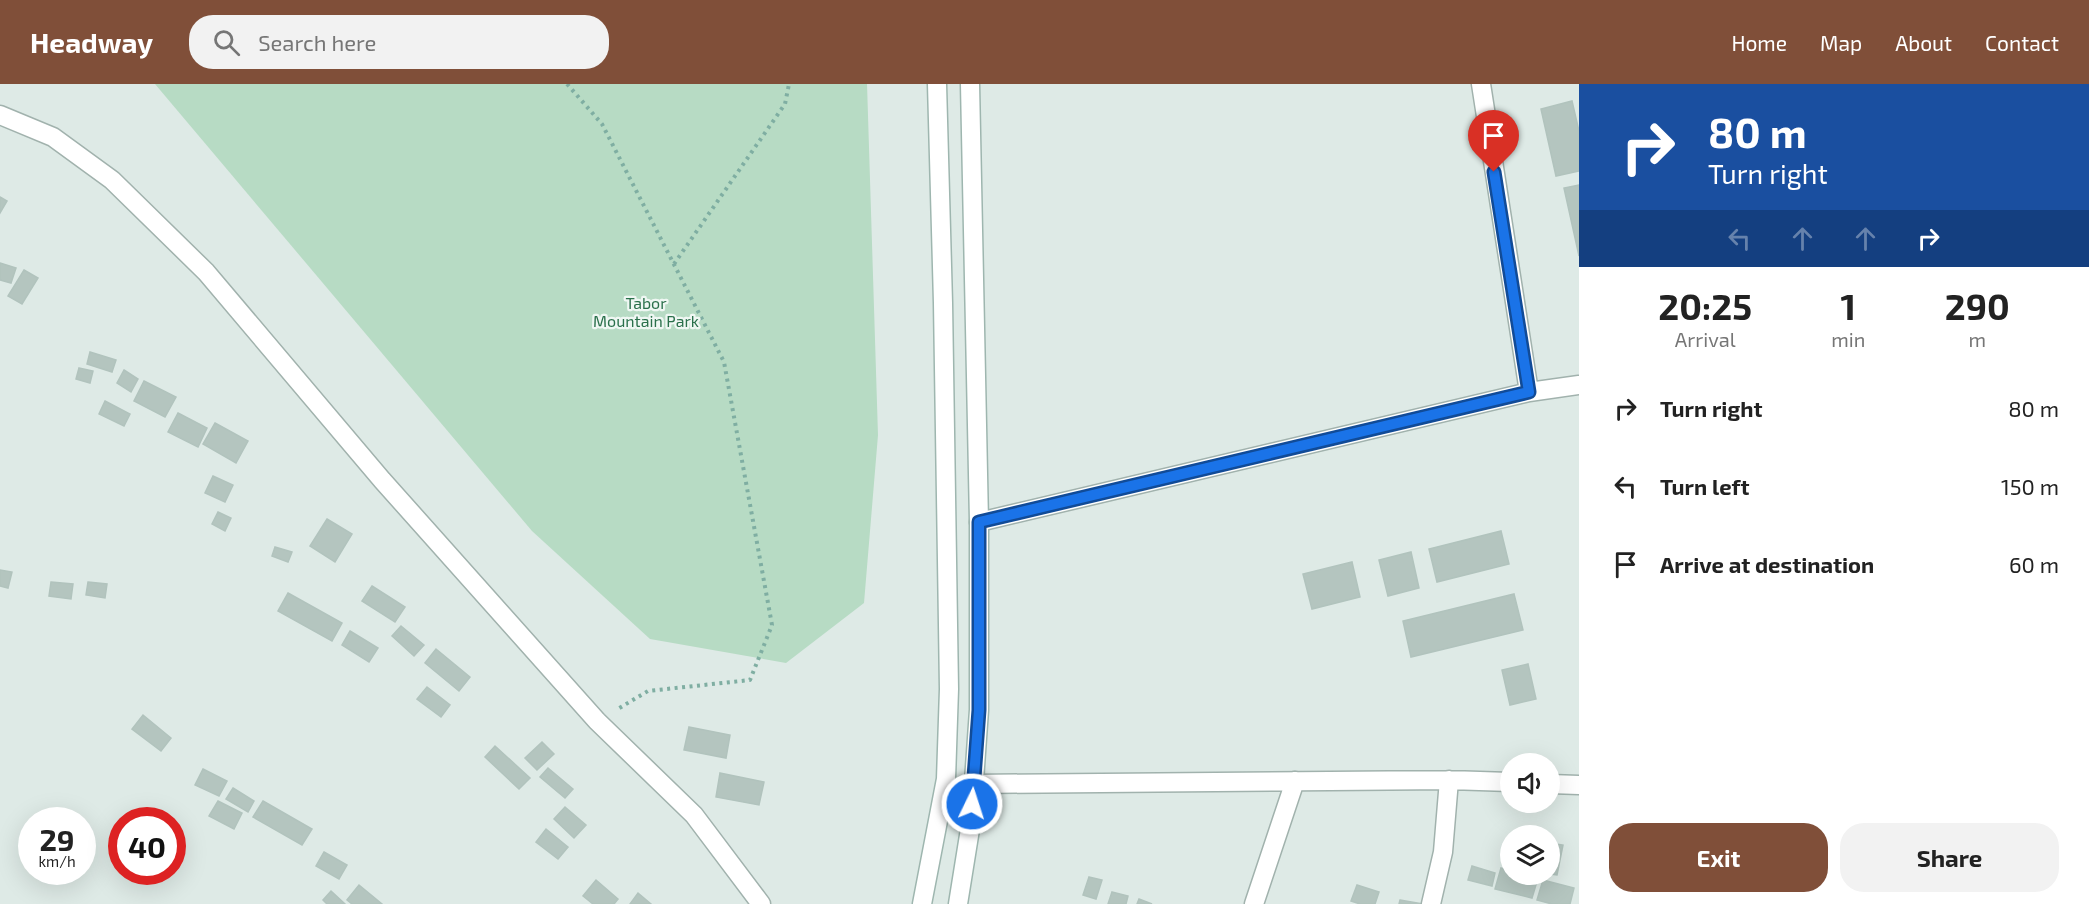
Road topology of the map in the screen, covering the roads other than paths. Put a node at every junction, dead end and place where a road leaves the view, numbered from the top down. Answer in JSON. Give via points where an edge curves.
{"nodes":[{"id":1,"x":937,"y":84,"type":"edge"},
{"id":2,"x":970,"y":84,"type":"edge"},
{"id":3,"x":1480,"y":84,"type":"edge"},
{"id":4,"x":0,"y":115,"type":"edge"},
{"id":5,"x":1579,"y":386,"type":"edge"},
{"id":6,"x":1529,"y":392,"type":"junction"},
{"id":7,"x":979,"y":522,"type":"junction"},
{"id":8,"x":1449,"y":780,"type":"junction"},
{"id":9,"x":1295,"y":781,"type":"junction"},
{"id":10,"x":1500,"y":782,"type":"edge"},
{"id":11,"x":974,"y":784,"type":"junction"},
{"id":12,"x":1560,"y":784,"type":"edge"},
{"id":13,"x":1579,"y":785,"type":"edge"},
{"id":14,"x":761,"y":904,"type":"edge"},
{"id":15,"x":922,"y":904,"type":"edge"},
{"id":16,"x":958,"y":904,"type":"edge"},
{"id":17,"x":1254,"y":904,"type":"edge"},
{"id":18,"x":1431,"y":904,"type":"edge"}],
"edges":[{"from":1,"to":15,"type":"street","via":[[949,689],[946,779]]},
{"from":2,"to":7,"type":"street"},
{"from":3,"to":6,"type":"street"},
{"from":4,"to":14,"type":"street","via":[[53,136],[112,180],[206,272],[382,480],[597,721],[694,815]]},
{"from":5,"to":6,"type":"street"},
{"from":6,"to":7,"type":"street"},
{"from":7,"to":11,"type":"street","via":[[979,710]]},
{"from":8,"to":9,"type":"street"},
{"from":8,"to":10,"type":"street"},
{"from":8,"to":18,"type":"street","via":[[1443,852]]},
{"from":9,"to":11,"type":"street"},
{"from":9,"to":17,"type":"street"},
{"from":11,"to":16,"type":"street"},
{"from":12,"to":13,"type":"street"}]}
